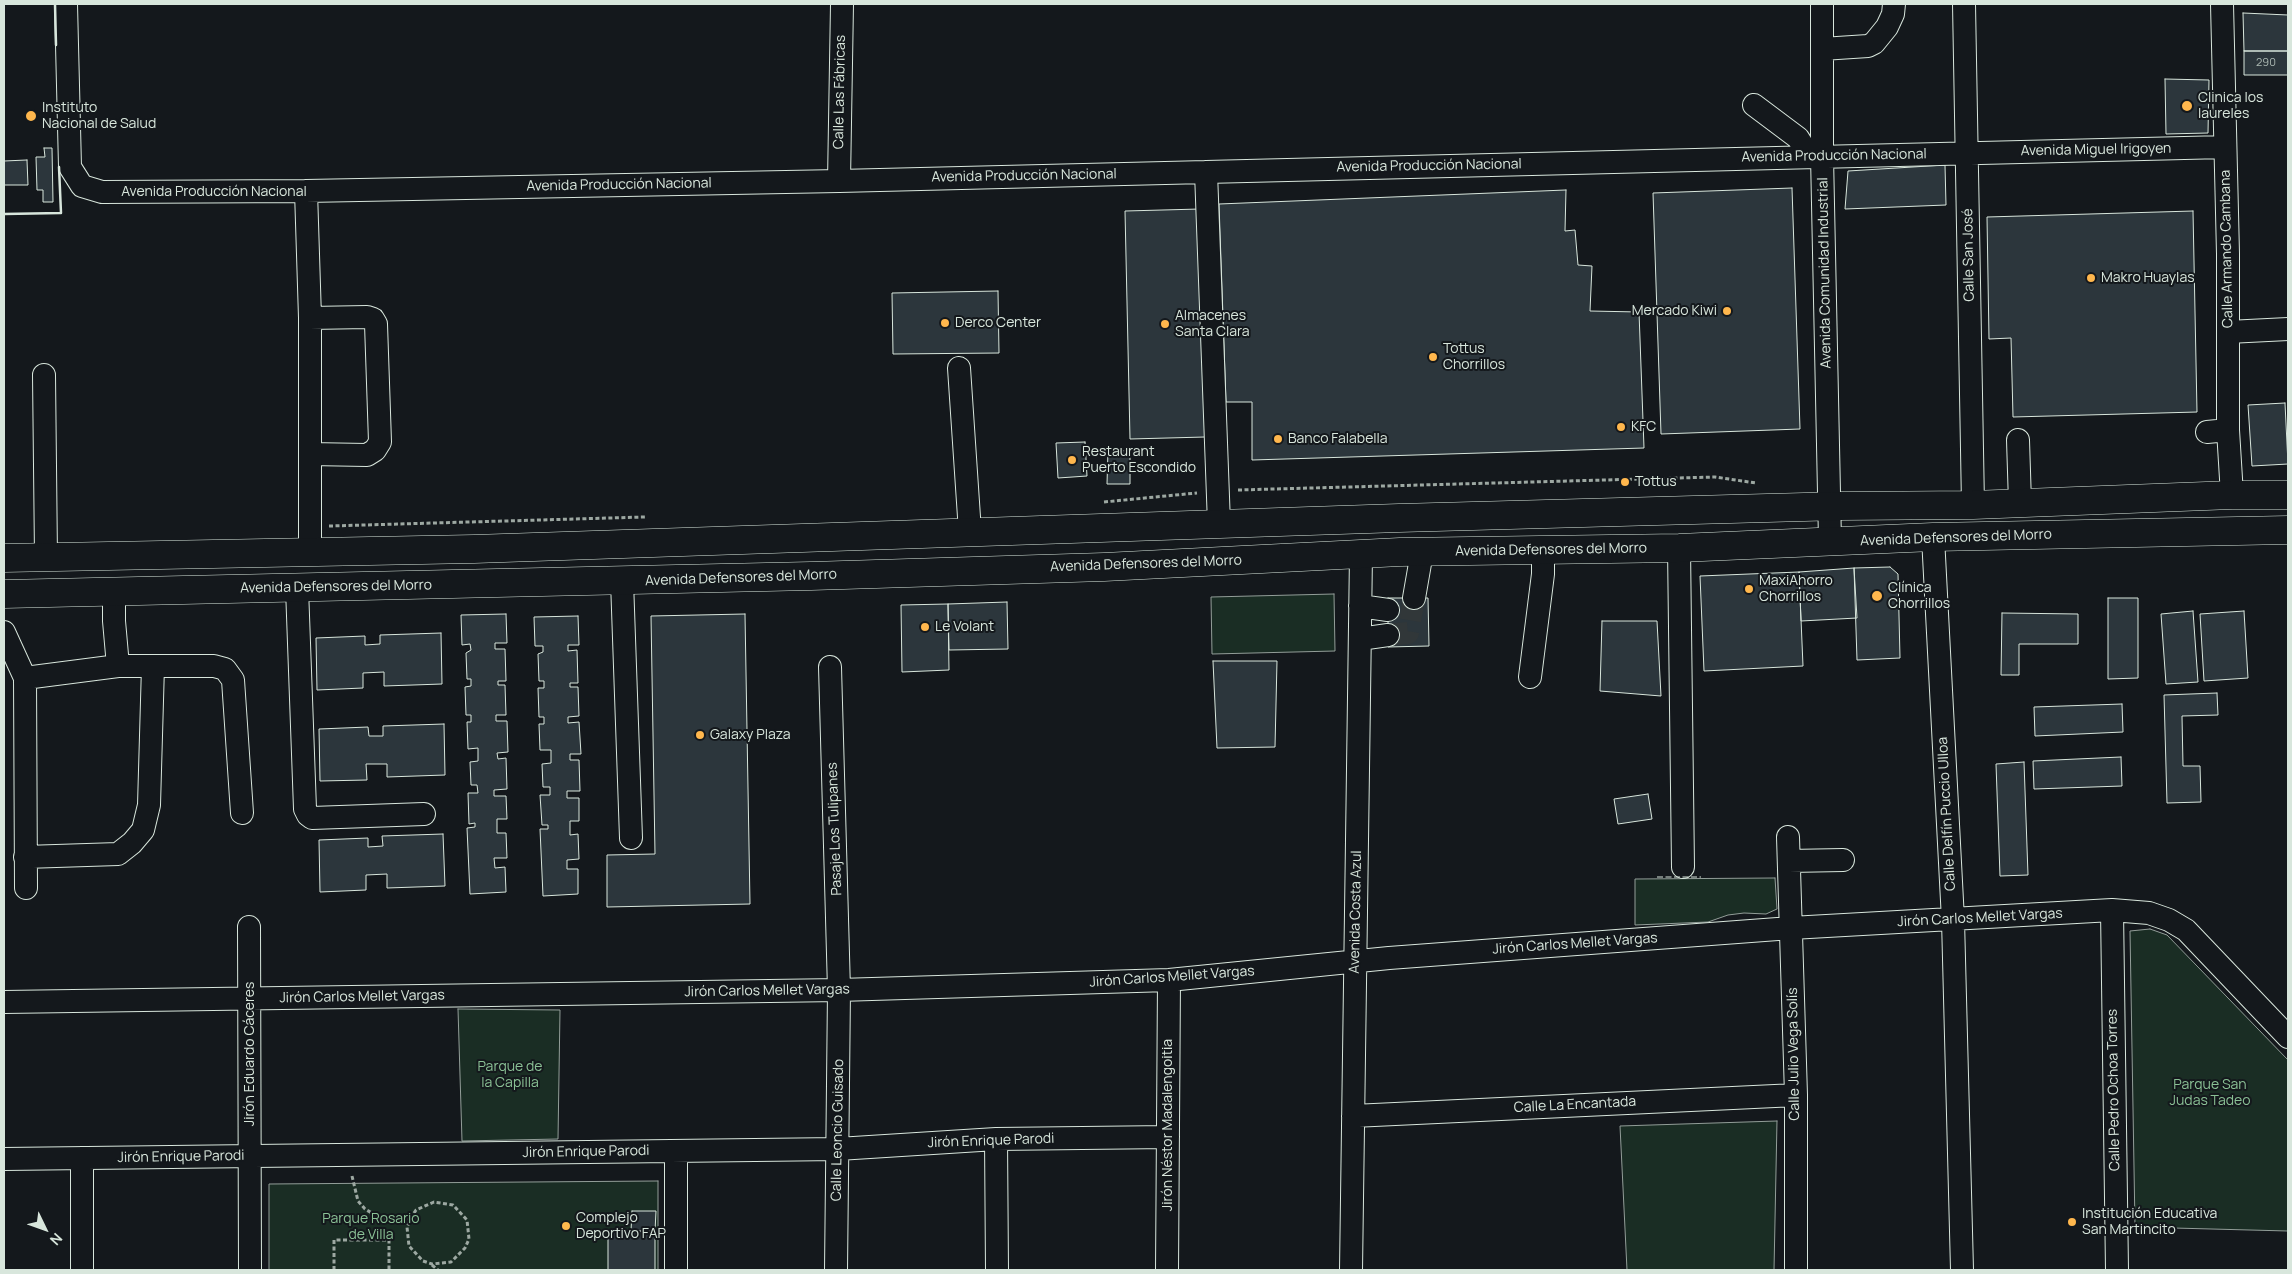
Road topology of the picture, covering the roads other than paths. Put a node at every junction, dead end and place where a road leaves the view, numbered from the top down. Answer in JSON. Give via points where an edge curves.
{"nodes":[{"id":1,"x":66,"y":4,"type":"edge"},
{"id":2,"x":842,"y":4,"type":"edge"},
{"id":3,"x":1822,"y":4,"type":"edge"},
{"id":4,"x":1894,"y":4,"type":"edge"},
{"id":5,"x":1966,"y":4,"type":"edge"},
{"id":6,"x":2222,"y":4,"type":"edge"},
{"id":7,"x":1822,"y":48,"type":"junction"},
{"id":8,"x":1754,"y":105,"type":"dead end"},
{"id":9,"x":2225,"y":147,"type":"junction"},
{"id":10,"x":1967,"y":153,"type":"junction"},
{"id":11,"x":1816,"y":156,"type":"junction"},
{"id":12,"x":1206,"y":172,"type":"junction"},
{"id":13,"x":839,"y":181,"type":"junction"},
{"id":14,"x":306,"y":191,"type":"junction"},
{"id":15,"x":310,"y":318,"type":"junction"},
{"id":16,"x":2288,"y":329,"type":"edge"},
{"id":17,"x":2228,"y":332,"type":"junction"},
{"id":18,"x":958,"y":368,"type":"dead end"},
{"id":19,"x":44,"y":374,"type":"dead end"},
{"id":20,"x":2018,"y":440,"type":"dead end"},
{"id":21,"x":310,"y":454,"type":"junction"},
{"id":22,"x":2232,"y":495,"type":"junction"},
{"id":23,"x":2288,"y":495,"type":"edge"},
{"id":24,"x":2020,"y":504,"type":"junction"},
{"id":25,"x":1973,"y":505,"type":"junction"},
{"id":26,"x":1829,"y":507,"type":"junction"},
{"id":27,"x":1219,"y":524,"type":"junction"},
{"id":28,"x":2288,"y":530,"type":"edge"},
{"id":29,"x":970,"y":532,"type":"junction"},
{"id":30,"x":1933,"y":537,"type":"junction"},
{"id":31,"x":1830,"y":541,"type":"junction"},
{"id":32,"x":1679,"y":548,"type":"junction"},
{"id":33,"x":474,"y":549,"type":"junction"},
{"id":34,"x":1543,"y":550,"type":"junction"},
{"id":35,"x":310,"y":551,"type":"junction"},
{"id":36,"x":1422,"y":552,"type":"junction"},
{"id":37,"x":1360,"y":554,"type":"junction"},
{"id":38,"x":46,"y":557,"type":"junction"},
{"id":39,"x":4,"y":558,"type":"edge"},
{"id":40,"x":622,"y":581,"type":"junction"},
{"id":41,"x":476,"y":584,"type":"junction"},
{"id":42,"x":297,"y":588,"type":"junction"},
{"id":43,"x":114,"y":592,"type":"junction"},
{"id":44,"x":4,"y":594,"type":"edge"},
{"id":45,"x":1414,"y":598,"type":"tunnel mouth"},
{"id":46,"x":1360,"y":606,"type":"junction"},
{"id":47,"x":1388,"y":610,"type":"tunnel mouth"},
{"id":48,"x":4,"y":632,"type":"edge"},
{"id":49,"x":1388,"y":635,"type":"tunnel mouth"},
{"id":50,"x":1360,"y":639,"type":"junction"},
{"id":51,"x":118,"y":666,"type":"junction"},
{"id":52,"x":154,"y":666,"type":"junction"},
{"id":53,"x":830,"y":667,"type":"dead end"},
{"id":54,"x":1530,"y":677,"type":"dead end"},
{"id":55,"x":26,"y":678,"type":"junction"},
{"id":56,"x":242,"y":813,"type":"dead end"},
{"id":57,"x":424,"y":814,"type":"dead end"},
{"id":58,"x":1788,"y":837,"type":"dead end"},
{"id":59,"x":630,"y":838,"type":"dead end"},
{"id":60,"x":25,"y":856,"type":"junction"},
{"id":61,"x":1843,"y":860,"type":"dead end"},
{"id":62,"x":1789,"y":861,"type":"junction"},
{"id":63,"x":1683,"y":867,"type":"dead end"},
{"id":64,"x":26,"y":888,"type":"dead end"},
{"id":65,"x":2112,"y":910,"type":"junction"},
{"id":66,"x":1952,"y":920,"type":"junction"},
{"id":67,"x":249,"y":927,"type":"dead end"},
{"id":68,"x":1791,"y":928,"type":"junction"},
{"id":69,"x":1355,"y":960,"type":"junction"},
{"id":70,"x":1169,"y":980,"type":"junction"},
{"id":71,"x":839,"y":990,"type":"junction"},
{"id":72,"x":251,"y":998,"type":"junction"},
{"id":73,"x":4,"y":1002,"type":"edge"},
{"id":74,"x":2288,"y":1037,"type":"edge"},
{"id":75,"x":1796,"y":1095,"type":"junction"},
{"id":76,"x":1353,"y":1116,"type":"junction"},
{"id":77,"x":1168,"y":1138,"type":"junction"},
{"id":78,"x":996,"y":1139,"type":"junction"},
{"id":79,"x":838,"y":1149,"type":"junction"},
{"id":80,"x":676,"y":1151,"type":"junction"},
{"id":81,"x":250,"y":1156,"type":"junction"},
{"id":82,"x":82,"y":1158,"type":"junction"},
{"id":83,"x":4,"y":1159,"type":"edge"},
{"id":84,"x":82,"y":1270,"type":"edge"},
{"id":85,"x":250,"y":1270,"type":"edge"},
{"id":86,"x":676,"y":1270,"type":"edge"},
{"id":87,"x":836,"y":1270,"type":"edge"},
{"id":88,"x":997,"y":1270,"type":"edge"},
{"id":89,"x":1167,"y":1270,"type":"edge"},
{"id":90,"x":1351,"y":1270,"type":"edge"},
{"id":91,"x":1796,"y":1270,"type":"edge"},
{"id":92,"x":1962,"y":1270,"type":"edge"},
{"id":93,"x":2117,"y":1270,"type":"edge"}],
"edges":[{"from":1,"to":14,"type":"street","name":"Avenida Producción Nacional","via":[[70,167],[82,186],[102,192]]},
{"from":2,"to":13,"type":"street","name":"Calle Las Fábricas"},
{"from":3,"to":7,"type":"street","name":"Avenida Comunidad Industrial"},
{"from":4,"to":7,"type":"street","via":[[1887,27],[1874,43]]},
{"from":5,"to":10,"type":"street","name":"Calle San José"},
{"from":6,"to":9,"type":"street","name":"Calle Armando Cambana"},
{"from":7,"to":11,"type":"street","name":"Avenida Comunidad Industrial"},
{"from":8,"to":11,"type":"street"},
{"from":9,"to":10,"type":"street","name":"Avenida Miguel Irigoyen"},
{"from":9,"to":17,"type":"street","name":"Calle Armando Cambana"},
{"from":10,"to":11,"type":"street","name":"Avenida Producción Nacional"},
{"from":10,"to":25,"type":"street","name":"Calle San José"},
{"from":11,"to":12,"type":"street","name":"Avenida Producción Nacional"},
{"from":11,"to":26,"type":"street","name":"Avenida Comunidad Industrial"},
{"from":12,"to":13,"type":"street","name":"Avenida Producción Nacional"},
{"from":12,"to":27,"type":"street"},
{"from":13,"to":14,"type":"street","name":"Avenida Producción Nacional"},
{"from":14,"to":15,"type":"street"},
{"from":15,"to":21,"type":"street"},
{"from":15,"to":21,"type":"street","via":[[367,317],[376,324],[380,442],[367,455]]},
{"from":16,"to":17,"type":"street"},
{"from":17,"to":22,"type":"street","name":"Calle Armando Cambana","via":[[2218,431]]},
{"from":18,"to":29,"type":"street"},
{"from":19,"to":38,"type":"street"},
{"from":20,"to":24,"type":"street"},
{"from":21,"to":35,"type":"street"},
{"from":22,"to":23,"type":"main road"},
{"from":22,"to":24,"type":"main road"},
{"from":24,"to":25,"type":"main road"},
{"from":25,"to":26,"type":"main road"},
{"from":26,"to":27,"type":"main road"},
{"from":26,"to":31,"type":"street","name":"Avenida Comunidad Industrial"},
{"from":27,"to":29,"type":"main road"},
{"from":28,"to":30,"type":"main road","name":"Avenida Defensores del Morro"},
{"from":29,"to":33,"type":"main road"},
{"from":30,"to":31,"type":"main road","name":"Avenida Defensores del Morro"},
{"from":30,"to":66,"type":"street","name":"Calle Delfín Puccio Ulloa"},
{"from":31,"to":32,"type":"main road","name":"Avenida Defensores del Morro"},
{"from":32,"to":34,"type":"main road","name":"Avenida Defensores del Morro"},
{"from":32,"to":63,"type":"street"},
{"from":33,"to":35,"type":"main road"},
{"from":33,"to":41,"type":"main road"},
{"from":34,"to":36,"type":"main road","name":"Avenida Defensores del Morro"},
{"from":34,"to":54,"type":"street"},
{"from":35,"to":38,"type":"main road"},
{"from":36,"to":37,"type":"main road","name":"Avenida Defensores del Morro"},
{"from":36,"to":45,"type":"street"},
{"from":37,"to":40,"type":"main road","name":"Avenida Defensores del Morro","via":[[1104,567]]},
{"from":37,"to":46,"type":"street","name":"Avenida Costa Azul"},
{"from":38,"to":39,"type":"main road"},
{"from":40,"to":41,"type":"main road","name":"Avenida Defensores del Morro"},
{"from":40,"to":59,"type":"street"},
{"from":41,"to":42,"type":"main road","name":"Avenida Defensores del Morro"},
{"from":42,"to":43,"type":"main road","name":"Avenida Defensores del Morro"},
{"from":42,"to":57,"type":"street","via":[[305,809],[308,815],[312,818]]},
{"from":43,"to":44,"type":"main road","name":"Avenida Defensores del Morro"},
{"from":43,"to":51,"type":"street"},
{"from":46,"to":47,"type":"street"},
{"from":46,"to":50,"type":"street","name":"Avenida Costa Azul"},
{"from":48,"to":55,"type":"street"},
{"from":49,"to":50,"type":"street"},
{"from":50,"to":69,"type":"street","name":"Avenida Costa Azul"},
{"from":51,"to":52,"type":"street"},
{"from":51,"to":55,"type":"street"},
{"from":52,"to":56,"type":"street","via":[[214,666],[225,669],[232,680]]},
{"from":52,"to":60,"type":"street","via":[[149,805],[143,830],[118,854]]},
{"from":53,"to":71,"type":"street","name":"Pasaje Los Tulipanes"},
{"from":55,"to":60,"type":"street"},
{"from":58,"to":62,"type":"street","name":"Calle Julio Vega Solís"},
{"from":60,"to":64,"type":"street"},
{"from":61,"to":62,"type":"street"},
{"from":62,"to":68,"type":"street","name":"Calle Julio Vega Solís"},
{"from":65,"to":66,"type":"street","name":"Jirón Carlos Mellet Vargas"},
{"from":65,"to":74,"type":"street","name":"Jirón Carlos Mellet Vargas","via":[[2149,913],[2186,930]]},
{"from":65,"to":93,"type":"street","name":"Calle Pedro Ochoa Torres"},
{"from":66,"to":68,"type":"street","name":"Jirón Carlos Mellet Vargas"},
{"from":66,"to":92,"type":"street","name":"Calle Delfín Puccio Ulloa"},
{"from":67,"to":72,"type":"street","name":"Jirón Eduardo Cáceres"},
{"from":68,"to":69,"type":"street","name":"Jirón Carlos Mellet Vargas"},
{"from":68,"to":75,"type":"street","name":"Calle Julio Vega Solís"},
{"from":69,"to":70,"type":"street","name":"Jirón Carlos Mellet Vargas"},
{"from":69,"to":76,"type":"street","name":"Avenida Costa Azul"},
{"from":70,"to":71,"type":"street","name":"Jirón Carlos Mellet Vargas"},
{"from":70,"to":77,"type":"street","name":"Jirón Néstor Madalengoitia"},
{"from":71,"to":72,"type":"street","name":"Jirón Carlos Mellet Vargas"},
{"from":71,"to":79,"type":"street","name":"Calle Leoncio Guisado"},
{"from":72,"to":73,"type":"street","name":"Jirón Carlos Mellet Vargas"},
{"from":72,"to":81,"type":"street","name":"Jirón Eduardo Cáceres"},
{"from":75,"to":76,"type":"street","name":"Calle La Encantada"},
{"from":75,"to":91,"type":"street","name":"Calle Julio Vega Solís"},
{"from":76,"to":90,"type":"street","name":"Avenida Costa Azul"},
{"from":77,"to":78,"type":"street","name":"Jirón Enrique Parodi"},
{"from":77,"to":89,"type":"street","name":"Jirón Néstor Madalengoitia"},
{"from":78,"to":79,"type":"street","name":"Jirón Enrique Parodi"},
{"from":78,"to":88,"type":"street"},
{"from":79,"to":80,"type":"street","name":"Jirón Enrique Parodi"},
{"from":79,"to":87,"type":"street","name":"Calle Leoncio Guisado"},
{"from":80,"to":81,"type":"street","name":"Jirón Enrique Parodi"},
{"from":80,"to":86,"type":"street"},
{"from":81,"to":82,"type":"street","name":"Jirón Enrique Parodi"},
{"from":81,"to":85,"type":"street","name":"Jirón Eduardo Cáceres"},
{"from":82,"to":83,"type":"street","name":"Jirón Enrique Parodi"},
{"from":82,"to":84,"type":"street"}]}
